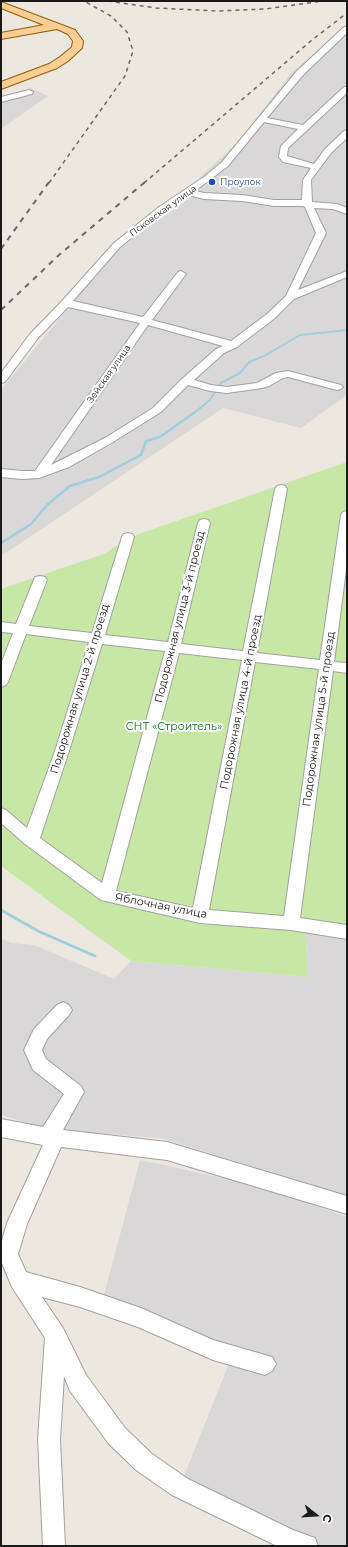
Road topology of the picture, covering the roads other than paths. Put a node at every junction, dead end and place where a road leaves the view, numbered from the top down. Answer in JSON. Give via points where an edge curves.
{"nodes":[{"id":1,"x":1,"y":5,"type":"edge"},
{"id":2,"x":27,"y":16,"type":"junction"},
{"id":3,"x":61,"y":27,"type":"junction"},
{"id":4,"x":347,"y":29,"type":"edge"},
{"id":5,"x":22,"y":31,"type":"junction"},
{"id":6,"x":1,"y":36,"type":"edge"},
{"id":7,"x":1,"y":86,"type":"edge"},
{"id":8,"x":347,"y":89,"type":"edge"},
{"id":9,"x":29,"y":92,"type":"dead end"},
{"id":10,"x":1,"y":100,"type":"edge"},
{"id":11,"x":262,"y":119,"type":"junction"},
{"id":12,"x":304,"y":128,"type":"junction"},
{"id":13,"x":346,"y":135,"type":"edge"},
{"id":14,"x":316,"y":167,"type":"junction"},
{"id":15,"x":187,"y":192,"type":"junction"},
{"id":16,"x":307,"y":204,"type":"junction"},
{"id":17,"x":347,"y":211,"type":"edge"},
{"id":18,"x":181,"y":274,"type":"dead end"},
{"id":19,"x":347,"y":274,"type":"edge"},
{"id":20,"x":290,"y":297,"type":"junction"},
{"id":21,"x":66,"y":303,"type":"junction"},
{"id":22,"x":146,"y":321,"type":"junction"},
{"id":23,"x":233,"y":345,"type":"junction"},
{"id":24,"x":1,"y":380,"type":"edge"},
{"id":25,"x":186,"y":381,"type":"junction"},
{"id":26,"x":337,"y":387,"type":"dead end"},
{"id":27,"x":1,"y":473,"type":"edge"},
{"id":28,"x":39,"y":474,"type":"junction"},
{"id":29,"x":281,"y":489,"type":"dead end"},
{"id":30,"x":347,"y":515,"type":"edge"},
{"id":31,"x":204,"y":524,"type":"dead end"},
{"id":32,"x":128,"y":537,"type":"dead end"},
{"id":33,"x":40,"y":580,"type":"dead end"},
{"id":34,"x":1,"y":627,"type":"edge"},
{"id":35,"x":21,"y":629,"type":"junction"},
{"id":36,"x":96,"y":638,"type":"junction"},
{"id":37,"x":173,"y":648,"type":"junction"},
{"id":38,"x":250,"y":656,"type":"junction"},
{"id":39,"x":327,"y":665,"type":"junction"},
{"id":40,"x":347,"y":668,"type":"edge"},
{"id":41,"x":1,"y":682,"type":"edge"},
{"id":42,"x":1,"y":814,"type":"edge"},
{"id":43,"x":30,"y":840,"type":"junction"},
{"id":44,"x":107,"y":895,"type":"junction"},
{"id":45,"x":200,"y":916,"type":"junction"},
{"id":46,"x":291,"y":923,"type":"junction"},
{"id":47,"x":347,"y":932,"type":"edge"},
{"id":48,"x":63,"y":1010,"type":"dead end"},
{"id":49,"x":1,"y":1128,"type":"edge"},
{"id":50,"x":52,"y":1137,"type":"junction"},
{"id":51,"x":347,"y":1205,"type":"edge"},
{"id":52,"x":19,"y":1280,"type":"junction"},
{"id":53,"x":56,"y":1335,"type":"junction"},
{"id":54,"x":265,"y":1364,"type":"dead end"},
{"id":55,"x":54,"y":1546,"type":"edge"},
{"id":56,"x":308,"y":1546,"type":"edge"}],
"edges":[{"from":1,"to":2,"type":"main road"},
{"from":2,"to":3,"type":"main road"},
{"from":2,"to":5,"type":"main road","via":[[30,22]]},
{"from":3,"to":5,"type":"main road"},
{"from":3,"to":7,"type":"main road","via":[[76,37],[77,48],[53,66]]},
{"from":4,"to":11,"type":"street","name":"Псковская улица","via":[[300,74]]},
{"from":5,"to":6,"type":"main road"},
{"from":8,"to":12,"type":"street"},
{"from":9,"to":10,"type":"street"},
{"from":11,"to":12,"type":"street"},
{"from":11,"to":15,"type":"street","name":"Псковская улица","via":[[225,164]]},
{"from":12,"to":14,"type":"street","via":[[284,148],[283,157]]},
{"from":13,"to":14,"type":"street"},
{"from":14,"to":16,"type":"street","via":[[307,180]]},
{"from":15,"to":16,"type":"street","via":[[204,196]]},
{"from":15,"to":21,"type":"street","name":"Псковская улица","via":[[117,245]]},
{"from":16,"to":17,"type":"street","via":[[334,206]]},
{"from":16,"to":20,"type":"street","via":[[321,233]]},
{"from":18,"to":22,"type":"street","name":"Зейская улица"},
{"from":19,"to":20,"type":"street"},
{"from":20,"to":23,"type":"street","via":[[271,316]]},
{"from":21,"to":22,"type":"street"},
{"from":21,"to":24,"type":"street","name":"Псковская улица","via":[[34,336]]},
{"from":22,"to":23,"type":"street"},
{"from":22,"to":28,"type":"street","name":"Зейская улица"},
{"from":23,"to":25,"type":"street","via":[[220,351]]},
{"from":25,"to":26,"type":"street","via":[[227,390],[258,386],[280,375],[288,374]]},
{"from":25,"to":28,"type":"street","via":[[158,410],[65,464]]},
{"from":27,"to":28,"type":"street","via":[[22,476]]},
{"from":29,"to":38,"type":"street","name":"Подорожная улица 4-й проезд"},
{"from":30,"to":39,"type":"street","name":"Подорожная улица 5-й проезд"},
{"from":31,"to":37,"type":"street","name":"Подорожная улица 3-й проезд"},
{"from":32,"to":36,"type":"street","name":"Подорожная улица 2-й проезд"},
{"from":33,"to":35,"type":"street"},
{"from":34,"to":35,"type":"street"},
{"from":35,"to":36,"type":"street"},
{"from":35,"to":41,"type":"street"},
{"from":36,"to":37,"type":"street"},
{"from":36,"to":43,"type":"street","name":"Подорожная улица 2-й проезд","via":[[62,751]]},
{"from":37,"to":38,"type":"street"},
{"from":37,"to":44,"type":"street","name":"Подорожная улица 3-й проезд"},
{"from":38,"to":39,"type":"street"},
{"from":38,"to":45,"type":"street","name":"Подорожная улица 4-й проезд"},
{"from":39,"to":40,"type":"street"},
{"from":39,"to":46,"type":"street","name":"Подорожная улица 5-й проезд"},
{"from":42,"to":43,"type":"street","name":"Яблочная улица"},
{"from":43,"to":44,"type":"street","name":"Яблочная улица"},
{"from":44,"to":45,"type":"street","name":"Яблочная улица"},
{"from":45,"to":46,"type":"street","name":"Яблочная улица"},
{"from":46,"to":47,"type":"street","name":"Яблочная улица"},
{"from":48,"to":50,"type":"street","via":[[40,1034],[33,1050],[39,1064],[76,1092]]},
{"from":49,"to":50,"type":"street"},
{"from":50,"to":51,"type":"street","via":[[167,1150]]},
{"from":50,"to":52,"type":"street","via":[[17,1223],[8,1254]]},
{"from":52,"to":53,"type":"street"},
{"from":52,"to":54,"type":"street","via":[[80,1297],[141,1318],[213,1350]]},
{"from":53,"to":55,"type":"street","via":[[49,1439]]},
{"from":53,"to":56,"type":"street","via":[[78,1382],[117,1436],[144,1462],[180,1487],[289,1540]]}]}
